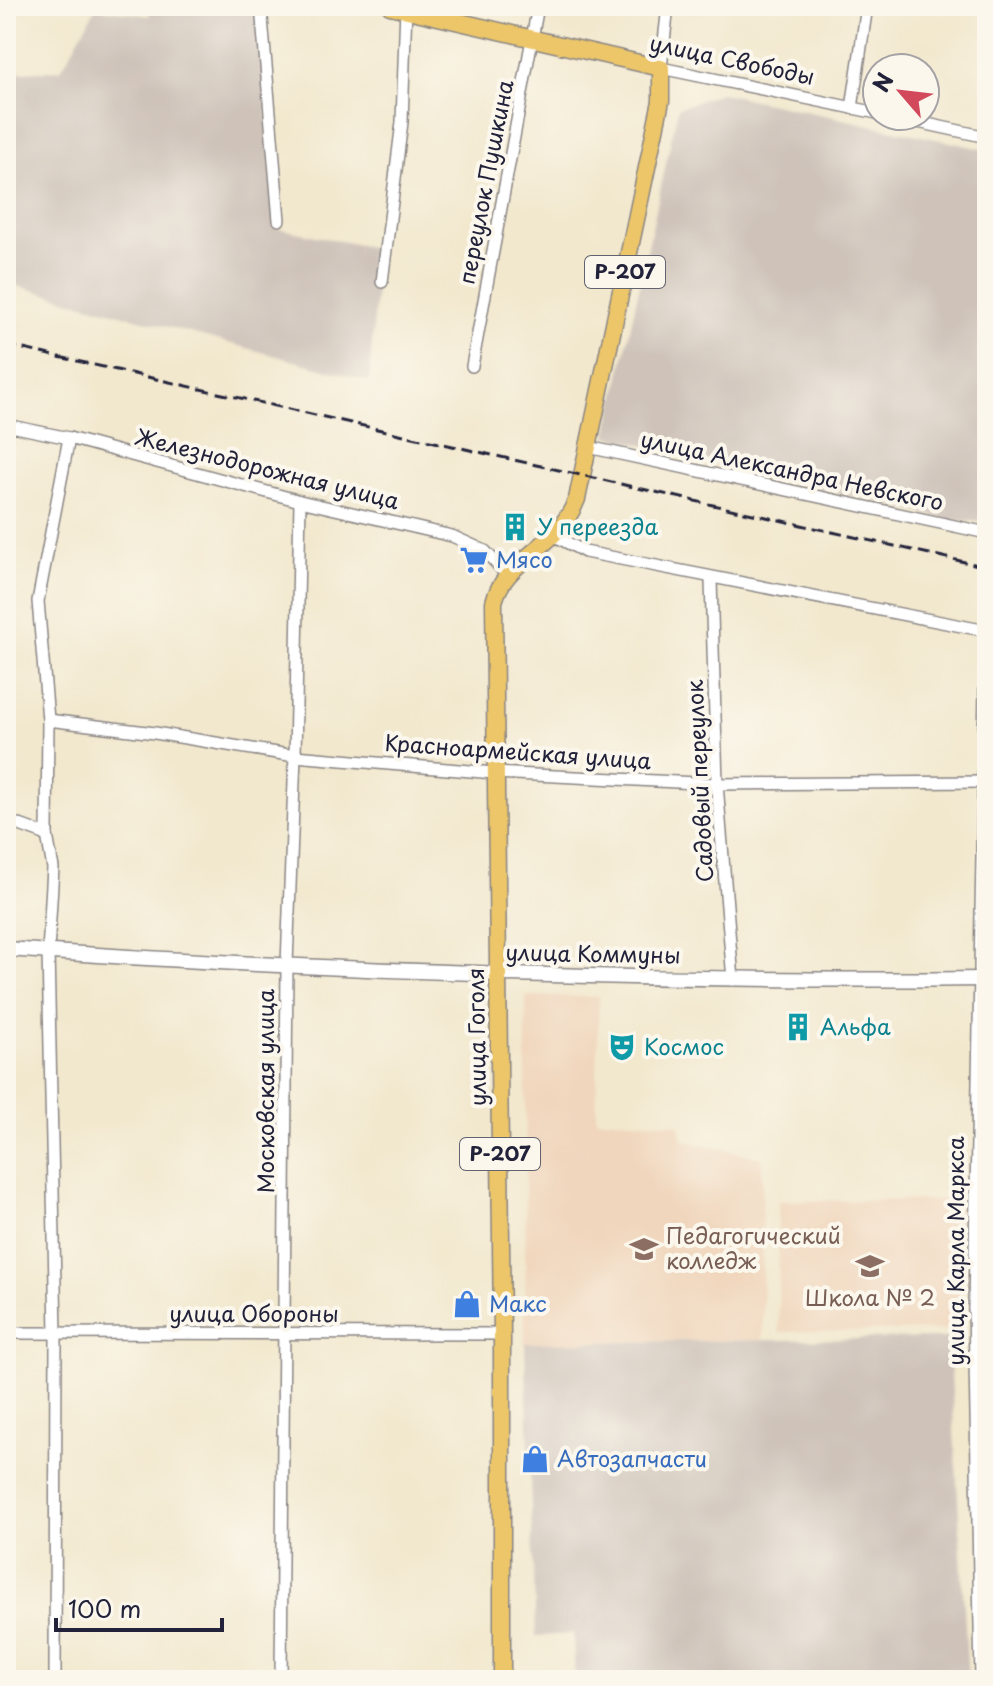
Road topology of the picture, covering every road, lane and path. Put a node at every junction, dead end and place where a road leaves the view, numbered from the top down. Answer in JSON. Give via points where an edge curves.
{"nodes":[{"id":1,"x":261,"y":6,"type":"edge"},
{"id":2,"x":538,"y":6,"type":"edge"},
{"id":3,"x":668,"y":6,"type":"edge"},
{"id":4,"x":867,"y":6,"type":"edge"},
{"id":5,"x":401,"y":7,"type":"edge"},
{"id":6,"x":533,"y":38,"type":"junction"},
{"id":7,"x":661,"y":68,"type":"junction"},
{"id":8,"x":852,"y":108,"type":"junction"},
{"id":9,"x":861,"y":110,"type":"edge"},
{"id":10,"x":941,"y":127,"type":"edge"},
{"id":11,"x":987,"y":137,"type":"edge"},
{"id":12,"x":279,"y":220,"type":"dead end"},
{"id":13,"x":382,"y":282,"type":"dead end"},
{"id":14,"x":472,"y":366,"type":"dead end"},
{"id":15,"x":6,"y":425,"type":"edge"},
{"id":16,"x":69,"y":438,"type":"junction"},
{"id":17,"x":588,"y":447,"type":"junction"},
{"id":18,"x":300,"y":501,"type":"junction"},
{"id":19,"x":987,"y":533,"type":"edge"},
{"id":20,"x":555,"y":536,"type":"junction"},
{"id":21,"x":506,"y":574,"type":"junction"},
{"id":22,"x":711,"y":580,"type":"junction"},
{"id":23,"x":987,"y":631,"type":"edge"},
{"id":24,"x":48,"y":720,"type":"junction"},
{"id":25,"x":295,"y":756,"type":"junction"},
{"id":26,"x":494,"y":773,"type":"junction"},
{"id":27,"x":986,"y":782,"type":"edge"},
{"id":28,"x":717,"y":784,"type":"junction"},
{"id":29,"x":6,"y":820,"type":"edge"},
{"id":30,"x":47,"y":835,"type":"junction"},
{"id":31,"x":6,"y":949,"type":"edge"},
{"id":32,"x":48,"y":952,"type":"junction"},
{"id":33,"x":287,"y":964,"type":"junction"},
{"id":34,"x":498,"y":974,"type":"junction"},
{"id":35,"x":983,"y":979,"type":"edge"},
{"id":36,"x":733,"y":980,"type":"junction"},
{"id":37,"x":981,"y":1308,"type":"edge"},
{"id":38,"x":6,"y":1333,"type":"edge"},
{"id":39,"x":56,"y":1333,"type":"junction"},
{"id":40,"x":286,"y":1334,"type":"junction"},
{"id":41,"x":502,"y":1334,"type":"junction"},
{"id":42,"x":55,"y":1680,"type":"edge"},
{"id":43,"x":281,"y":1680,"type":"edge"},
{"id":44,"x":502,"y":1680,"type":"edge"},
{"id":45,"x":981,"y":1680,"type":"edge"}],
"edges":[{"from":1,"to":12,"type":"street"},
{"from":2,"to":6,"type":"street","name":"переулок Пушкина"},
{"from":3,"to":7,"type":"street"},
{"from":4,"to":8,"type":"street"},
{"from":5,"to":6,"type":"main road","name":"улица Свободы"},
{"from":5,"to":13,"type":"street","via":[[402,122]]},
{"from":6,"to":7,"type":"main road","name":"улица Свободы"},
{"from":6,"to":14,"type":"street","name":"переулок Пушкина"},
{"from":7,"to":8,"type":"street","name":"улица Свободы"},
{"from":7,"to":17,"type":"main road","number":"Р-207","via":[[661,101]]},
{"from":8,"to":9,"type":"street","name":"улица Свободы"},
{"from":10,"to":11,"type":"street"},
{"from":15,"to":16,"type":"street","name":"Железнодорожная улица"},
{"from":16,"to":18,"type":"street","name":"Железнодорожная улица"},
{"from":16,"to":24,"type":"street","via":[[38,601]]},
{"from":17,"to":19,"type":"street","name":"улица Александра Невского"},
{"from":17,"to":20,"type":"main road","number":"Р-207","via":[[571,513]]},
{"from":18,"to":21,"type":"street","name":"Железнодорожная улица","via":[[452,536],[485,551]]},
{"from":18,"to":25,"type":"street","name":"Московская улица"},
{"from":20,"to":21,"type":"main road","number":"Р-207"},
{"from":20,"to":22,"type":"street","via":[[585,552]]},
{"from":21,"to":26,"type":"main road","name":"улица Гоголя","number":"Р-207","via":[[494,602]]},
{"from":22,"to":23,"type":"street"},
{"from":22,"to":28,"type":"street","name":"Садовый переулок"},
{"from":23,"to":27,"type":"street","name":"улица Карла Маркса"},
{"from":24,"to":25,"type":"street","name":"Красноармейская улица"},
{"from":24,"to":30,"type":"street"},
{"from":25,"to":26,"type":"street","name":"Красноармейская улица"},
{"from":25,"to":33,"type":"street","name":"Московская улица"},
{"from":26,"to":28,"type":"street","name":"Красноармейская улица"},
{"from":26,"to":34,"type":"main road","name":"улица Гоголя","number":"Р-207"},
{"from":27,"to":28,"type":"street","name":"Красноармейская улица"},
{"from":27,"to":35,"type":"street","name":"улица Карла Маркса"},
{"from":28,"to":36,"type":"street","name":"Садовый переулок"},
{"from":29,"to":30,"type":"street"},
{"from":30,"to":32,"type":"street","via":[[53,868]]},
{"from":31,"to":32,"type":"street","name":"улица Коммуны"},
{"from":32,"to":33,"type":"street","name":"улица Коммуны"},
{"from":32,"to":39,"type":"street"},
{"from":33,"to":34,"type":"street","name":"улица Коммуны"},
{"from":33,"to":40,"type":"street","name":"Московская улица"},
{"from":34,"to":36,"type":"street","name":"улица Коммуны"},
{"from":34,"to":41,"type":"main road","name":"улица Гоголя","number":"Р-207"},
{"from":35,"to":36,"type":"street","name":"улица Коммуны"},
{"from":35,"to":37,"type":"street","name":"улица Карла Маркса"},
{"from":37,"to":45,"type":"street","name":"улица Карла Маркса"},
{"from":38,"to":39,"type":"street","name":"улица Обороны"},
{"from":39,"to":40,"type":"street","name":"улица Обороны"},
{"from":39,"to":42,"type":"street"},
{"from":40,"to":41,"type":"street","name":"улица Обороны"},
{"from":40,"to":43,"type":"street","name":"Московская улица"},
{"from":41,"to":44,"type":"main road","name":"улица Гоголя","number":"Р-207"}]}
